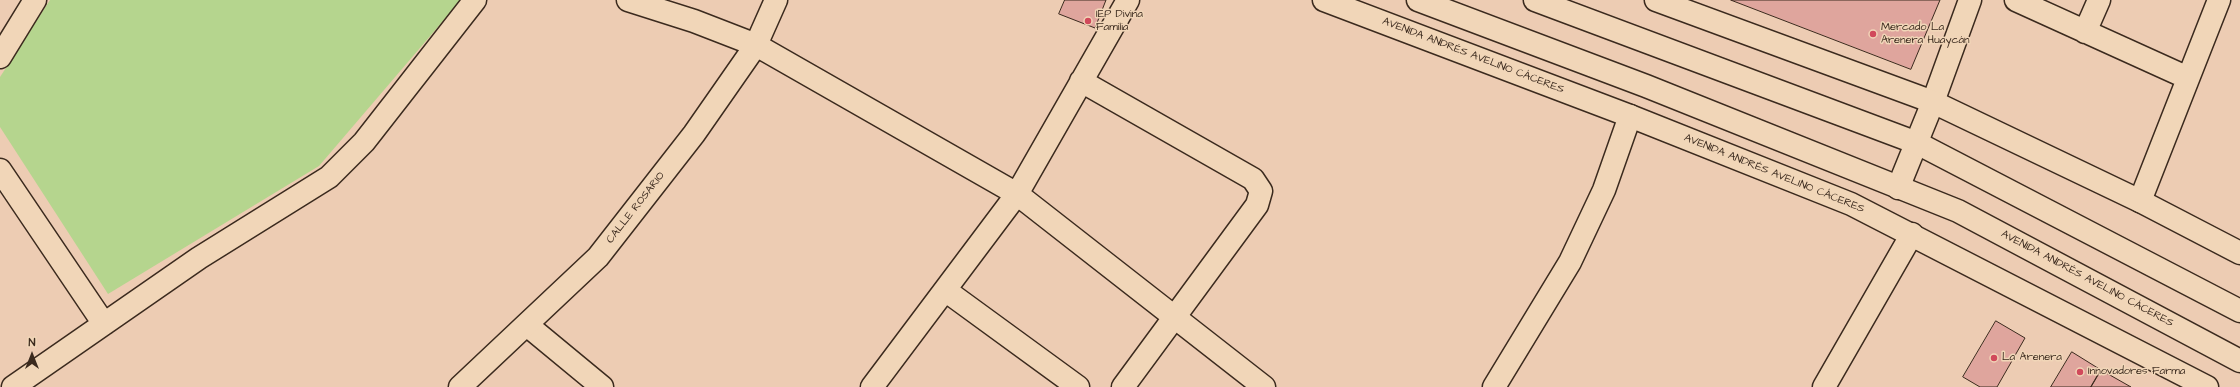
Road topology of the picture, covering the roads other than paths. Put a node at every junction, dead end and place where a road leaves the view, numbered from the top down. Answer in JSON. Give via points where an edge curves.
{"nodes":[{"id":1,"x":36,"y":0,"type":"edge"},
{"id":2,"x":474,"y":0,"type":"edge"},
{"id":3,"x":628,"y":0,"type":"edge"},
{"id":4,"x":776,"y":0,"type":"edge"},
{"id":5,"x":1128,"y":0,"type":"edge"},
{"id":6,"x":1324,"y":0,"type":"edge"},
{"id":7,"x":1418,"y":0,"type":"edge"},
{"id":8,"x":1535,"y":0,"type":"edge"},
{"id":9,"x":1656,"y":0,"type":"edge"},
{"id":10,"x":1970,"y":0,"type":"edge"},
{"id":11,"x":2016,"y":0,"type":"edge"},
{"id":12,"x":2099,"y":0,"type":"edge"},
{"id":13,"x":2219,"y":0,"type":"edge"},
{"id":14,"x":2085,"y":32,"type":"junction"},
{"id":15,"x":756,"y":45,"type":"junction"},
{"id":16,"x":0,"y":57,"type":"edge"},
{"id":17,"x":2188,"y":78,"type":"junction"},
{"id":18,"x":1081,"y":81,"type":"junction"},
{"id":19,"x":1933,"y":102,"type":"junction"},
{"id":20,"x":1630,"y":116,"type":"junction"},
{"id":21,"x":1916,"y":143,"type":"junction"},
{"id":22,"x":0,"y":170,"type":"edge"},
{"id":23,"x":1898,"y":188,"type":"junction"},
{"id":24,"x":1017,"y":194,"type":"junction"},
{"id":25,"x":2140,"y":201,"type":"junction"},
{"id":26,"x":1912,"y":234,"type":"junction"},
{"id":27,"x":2240,"y":253,"type":"edge"},
{"id":28,"x":944,"y":290,"type":"junction"},
{"id":29,"x":2240,"y":311,"type":"edge"},
{"id":30,"x":1176,"y":317,"type":"junction"},
{"id":31,"x":104,"y":324,"type":"junction"},
{"id":32,"x":527,"y":325,"type":"junction"},
{"id":33,"x":2240,"y":361,"type":"edge"},
{"id":34,"x":13,"y":387,"type":"edge"},
{"id":35,"x":460,"y":387,"type":"edge"},
{"id":36,"x":602,"y":387,"type":"edge"},
{"id":37,"x":872,"y":387,"type":"edge"},
{"id":38,"x":1078,"y":387,"type":"edge"},
{"id":39,"x":1123,"y":387,"type":"edge"},
{"id":40,"x":1264,"y":387,"type":"edge"},
{"id":41,"x":1494,"y":387,"type":"edge"},
{"id":42,"x":1824,"y":387,"type":"edge"},
{"id":43,"x":2207,"y":387,"type":"edge"}],
"edges":[{"from":1,"to":16,"type":"street"},
{"from":2,"to":31,"type":"street","via":[[364,142],[329,177],[199,258]]},
{"from":3,"to":15,"type":"street","via":[[694,21]]},
{"from":4,"to":15,"type":"street","name":"CALLE ROSARIO"},
{"from":5,"to":18,"type":"street"},
{"from":6,"to":20,"type":"street","name":"AVENIDA ANDRÉS AVELINO CÁCERES"},
{"from":7,"to":23,"type":"street","name":"AVENIDA ANDRÉS AVELINO CÁCERES","via":[[1646,86]]},
{"from":8,"to":21,"type":"street"},
{"from":9,"to":19,"type":"street"},
{"from":10,"to":19,"type":"street"},
{"from":11,"to":14,"type":"street"},
{"from":12,"to":14,"type":"street"},
{"from":13,"to":17,"type":"street"},
{"from":14,"to":17,"type":"street"},
{"from":15,"to":24,"type":"street"},
{"from":15,"to":32,"type":"street","name":"CALLE ROSARIO","via":[[694,134],[598,257]]},
{"from":17,"to":25,"type":"street"},
{"from":18,"to":24,"type":"street"},
{"from":18,"to":30,"type":"street","via":[[1253,179],[1261,191],[1257,206]]},
{"from":19,"to":21,"type":"street"},
{"from":19,"to":25,"type":"street"},
{"from":20,"to":26,"type":"street","name":"AVENIDA ANDRÉS AVELINO CÁCERES","via":[[1851,204]]},
{"from":20,"to":41,"type":"street","via":[[1604,190],[1570,262]]},
{"from":21,"to":23,"type":"street"},
{"from":21,"to":29,"type":"street"},
{"from":22,"to":31,"type":"street"},
{"from":23,"to":33,"type":"street","name":"AVENIDA ANDRÉS AVELINO CÁCERES","via":[[1958,211]]},
{"from":24,"to":28,"type":"street"},
{"from":24,"to":30,"type":"street"},
{"from":25,"to":27,"type":"street"},
{"from":26,"to":42,"type":"street"},
{"from":26,"to":43,"type":"street","name":"AVENIDA ANDRÉS AVELINO CÁCERES"},
{"from":28,"to":37,"type":"street"},
{"from":28,"to":38,"type":"street"},
{"from":30,"to":39,"type":"street"},
{"from":30,"to":40,"type":"street"},
{"from":31,"to":34,"type":"street"},
{"from":32,"to":35,"type":"street","name":"CALLE ROSARIO"},
{"from":32,"to":36,"type":"street"}]}
